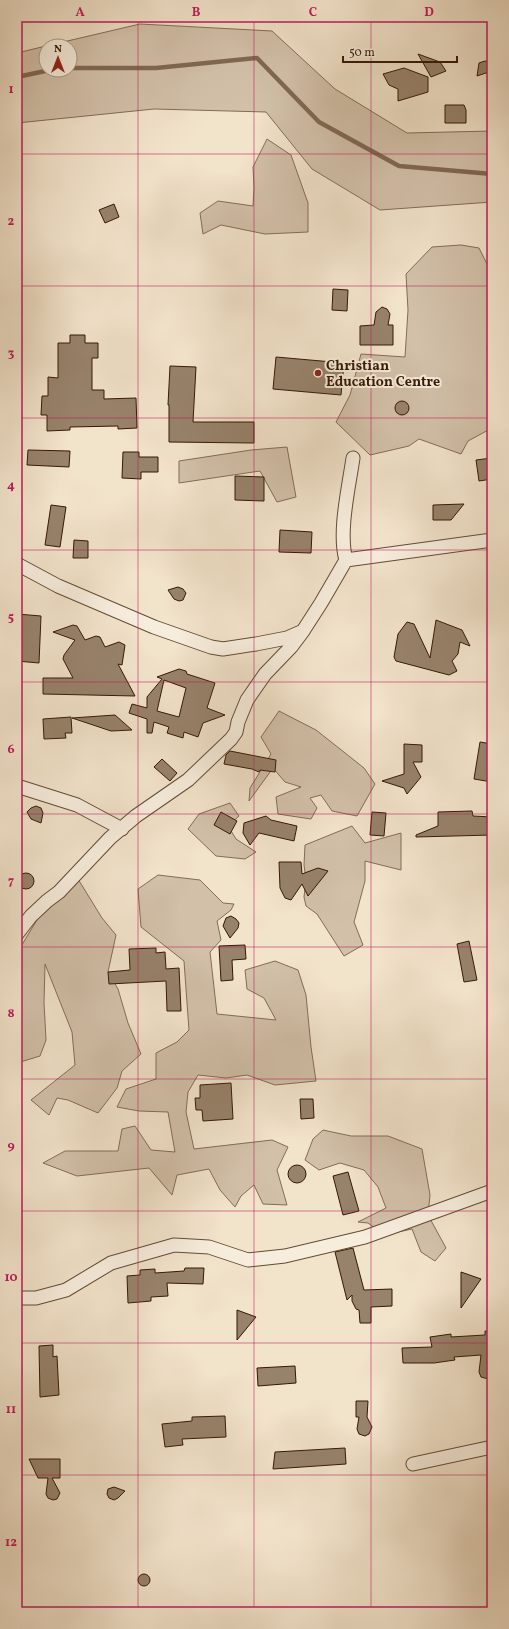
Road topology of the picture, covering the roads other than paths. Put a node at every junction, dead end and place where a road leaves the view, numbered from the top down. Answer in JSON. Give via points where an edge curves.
{"nodes":[{"id":1,"x":353,"y":458,"type":"dead end"},
{"id":2,"x":492,"y":540,"type":"edge"},
{"id":3,"x":346,"y":560,"type":"junction"},
{"id":4,"x":17,"y":564,"type":"edge"},
{"id":5,"x":303,"y":631,"type":"junction"},
{"id":6,"x":17,"y":786,"type":"edge"},
{"id":7,"x":122,"y":829,"type":"junction"},
{"id":8,"x":17,"y":934,"type":"edge"},
{"id":9,"x":492,"y":1191,"type":"edge"},
{"id":10,"x":17,"y":1298,"type":"edge"},
{"id":11,"x":492,"y":1447,"type":"edge"},
{"id":12,"x":413,"y":1464,"type":"dead end"}],
"edges":[{"from":1,"to":3,"type":"street","via":[[342,549]]},
{"from":2,"to":3,"type":"street"},
{"from":3,"to":5,"type":"street"},
{"from":4,"to":5,"type":"street","via":[[58,586],[154,627],[211,647],[223,649],[256,644],[287,638]]},
{"from":5,"to":7,"type":"street","via":[[292,647],[257,684],[247,700],[231,739],[188,780],[136,816]]},
{"from":6,"to":7,"type":"street","via":[[77,805]]},
{"from":7,"to":8,"type":"street","via":[[110,838],[59,892],[47,900]]},
{"from":9,"to":10,"type":"street","via":[[365,1238],[285,1256],[248,1260],[209,1247],[174,1245],[111,1264],[66,1290],[36,1298]]},
{"from":11,"to":12,"type":"street"}]}
